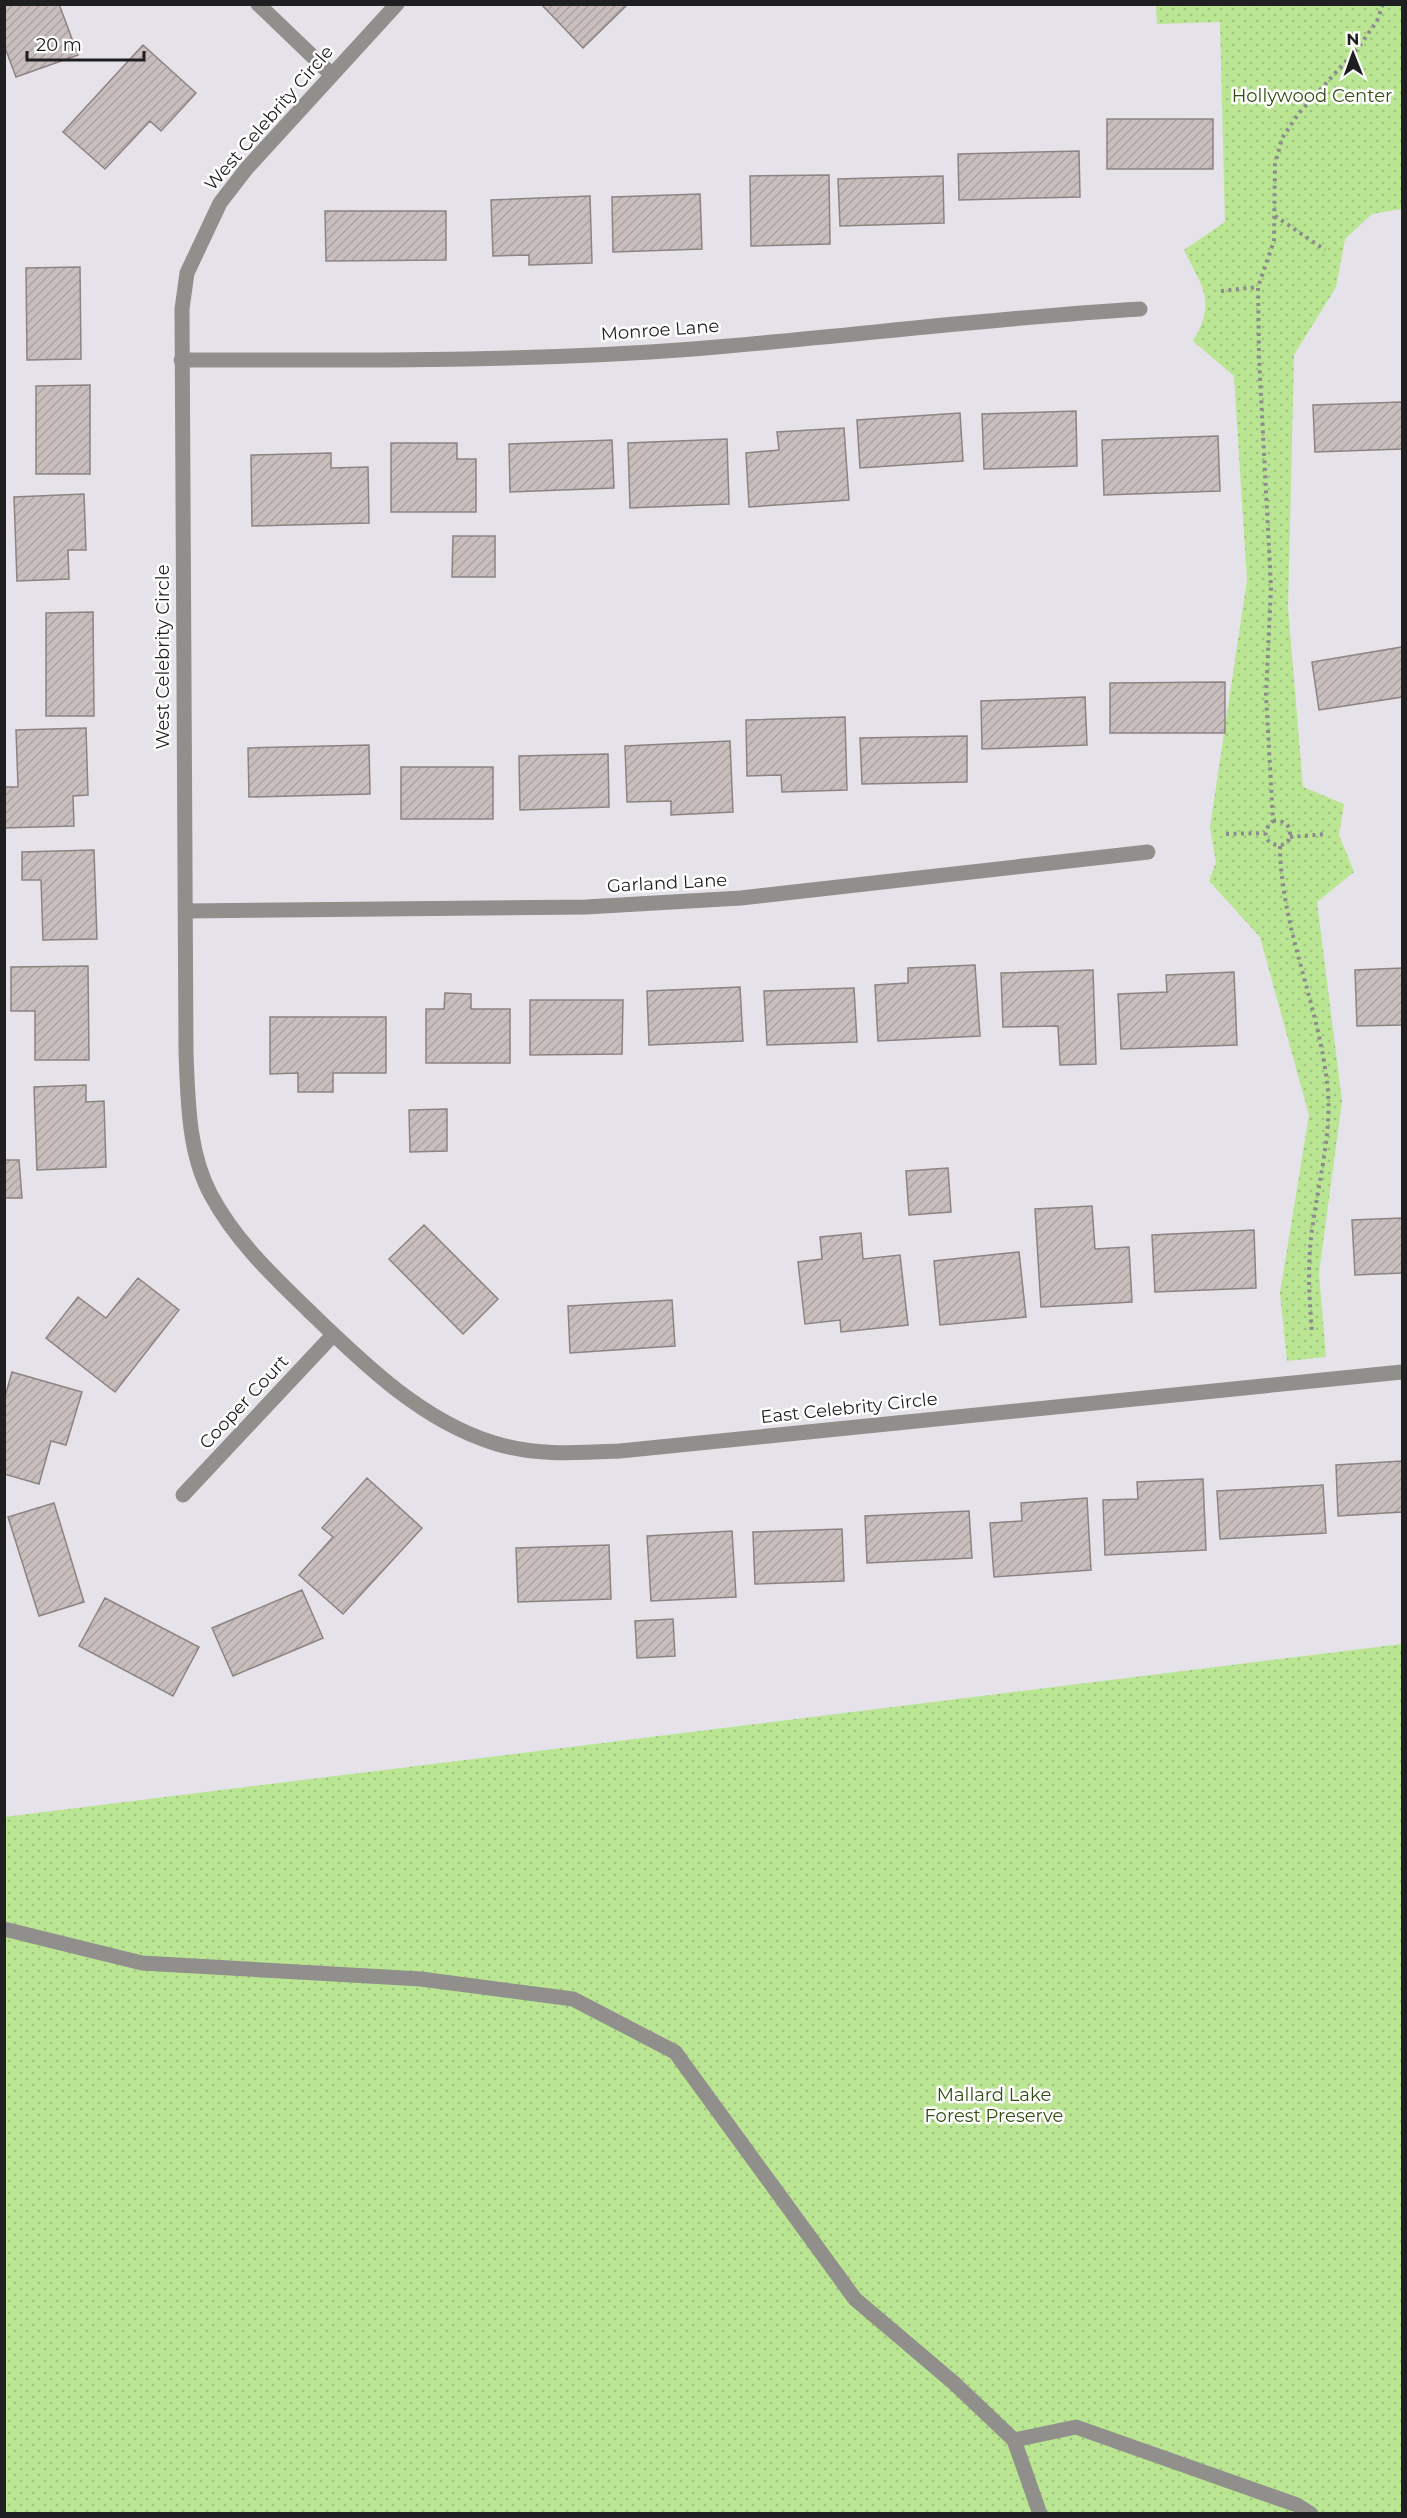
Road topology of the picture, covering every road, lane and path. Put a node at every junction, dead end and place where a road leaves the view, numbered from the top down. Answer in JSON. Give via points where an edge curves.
{"nodes":[{"id":1,"x":258,"y":4,"type":"edge"},
{"id":2,"x":398,"y":4,"type":"edge"},
{"id":3,"x":1383,"y":4,"type":"edge"},
{"id":4,"x":332,"y":75,"type":"junction"},
{"id":5,"x":1274,"y":215,"type":"junction"},
{"id":6,"x":1325,"y":250,"type":"dead end"},
{"id":7,"x":1258,"y":287,"type":"junction"},
{"id":8,"x":1221,"y":291,"type":"dead end"},
{"id":9,"x":1140,"y":309,"type":"dead end"},
{"id":10,"x":181,"y":360,"type":"junction"},
{"id":11,"x":1273,"y":821,"type":"junction"},
{"id":12,"x":1265,"y":833,"type":"junction"},
{"id":13,"x":1226,"y":834,"type":"dead end"},
{"id":14,"x":1326,"y":834,"type":"dead end"},
{"id":15,"x":1290,"y":837,"type":"junction"},
{"id":16,"x":1280,"y":846,"type":"junction"},
{"id":17,"x":1148,"y":852,"type":"dead end"},
{"id":18,"x":185,"y":911,"type":"junction"},
{"id":19,"x":1312,"y":1333,"type":"dead end"},
{"id":20,"x":333,"y":1335,"type":"junction"},
{"id":21,"x":1402,"y":1372,"type":"edge"},
{"id":22,"x":183,"y":1495,"type":"dead end"},
{"id":23,"x":4,"y":1929,"type":"edge"},
{"id":24,"x":1014,"y":2440,"type":"junction"},
{"id":25,"x":1040,"y":2514,"type":"edge"},
{"id":26,"x":1311,"y":2514,"type":"edge"}],
"edges":[{"from":1,"to":4,"type":"street"},
{"from":2,"to":4,"type":"street","name":"West Celebrity Circle"},
{"from":3,"to":5,"type":"path","via":[[1377,21],[1358,48],[1299,113],[1282,138],[1275,164]]},
{"from":4,"to":10,"type":"street","name":"West Celebrity Circle","via":[[220,203],[187,273]]},
{"from":5,"to":6,"type":"path"},
{"from":5,"to":7,"type":"path","via":[[1274,241]]},
{"from":7,"to":8,"type":"path"},
{"from":7,"to":11,"type":"path","via":[[1271,586],[1266,694]]},
{"from":9,"to":10,"type":"street","name":"Monroe Lane","via":[[692,349],[511,359]]},
{"from":10,"to":18,"type":"street","name":"West Celebrity Circle"},
{"from":11,"to":12,"type":"path"},
{"from":11,"to":15,"type":"path","via":[[1286,824]]},
{"from":12,"to":13,"type":"path"},
{"from":12,"to":16,"type":"path","via":[[1267,840]]},
{"from":14,"to":15,"type":"path"},
{"from":15,"to":16,"type":"path"},
{"from":16,"to":19,"type":"path","via":[[1280,875],[1328,1092],[1327,1133],[1312,1226],[1308,1282]]},
{"from":17,"to":18,"type":"street","name":"Garland Lane","via":[[729,899],[586,907]]},
{"from":18,"to":20,"type":"street","name":"West Celebrity Circle","via":[[186,1053],[189,1112],[197,1157],[210,1194],[260,1264]]},
{"from":20,"to":21,"type":"street","name":"East Celebrity Circle","via":[[395,1389],[462,1432],[528,1451],[567,1454]]},
{"from":20,"to":22,"type":"street","name":"Cooper Court"},
{"from":23,"to":24,"type":"street","via":[[142,1963],[421,1979],[573,1999],[675,2052],[855,2299]]},
{"from":24,"to":25,"type":"street"},
{"from":24,"to":26,"type":"street","via":[[1076,2427],[1297,2505]]}]}
